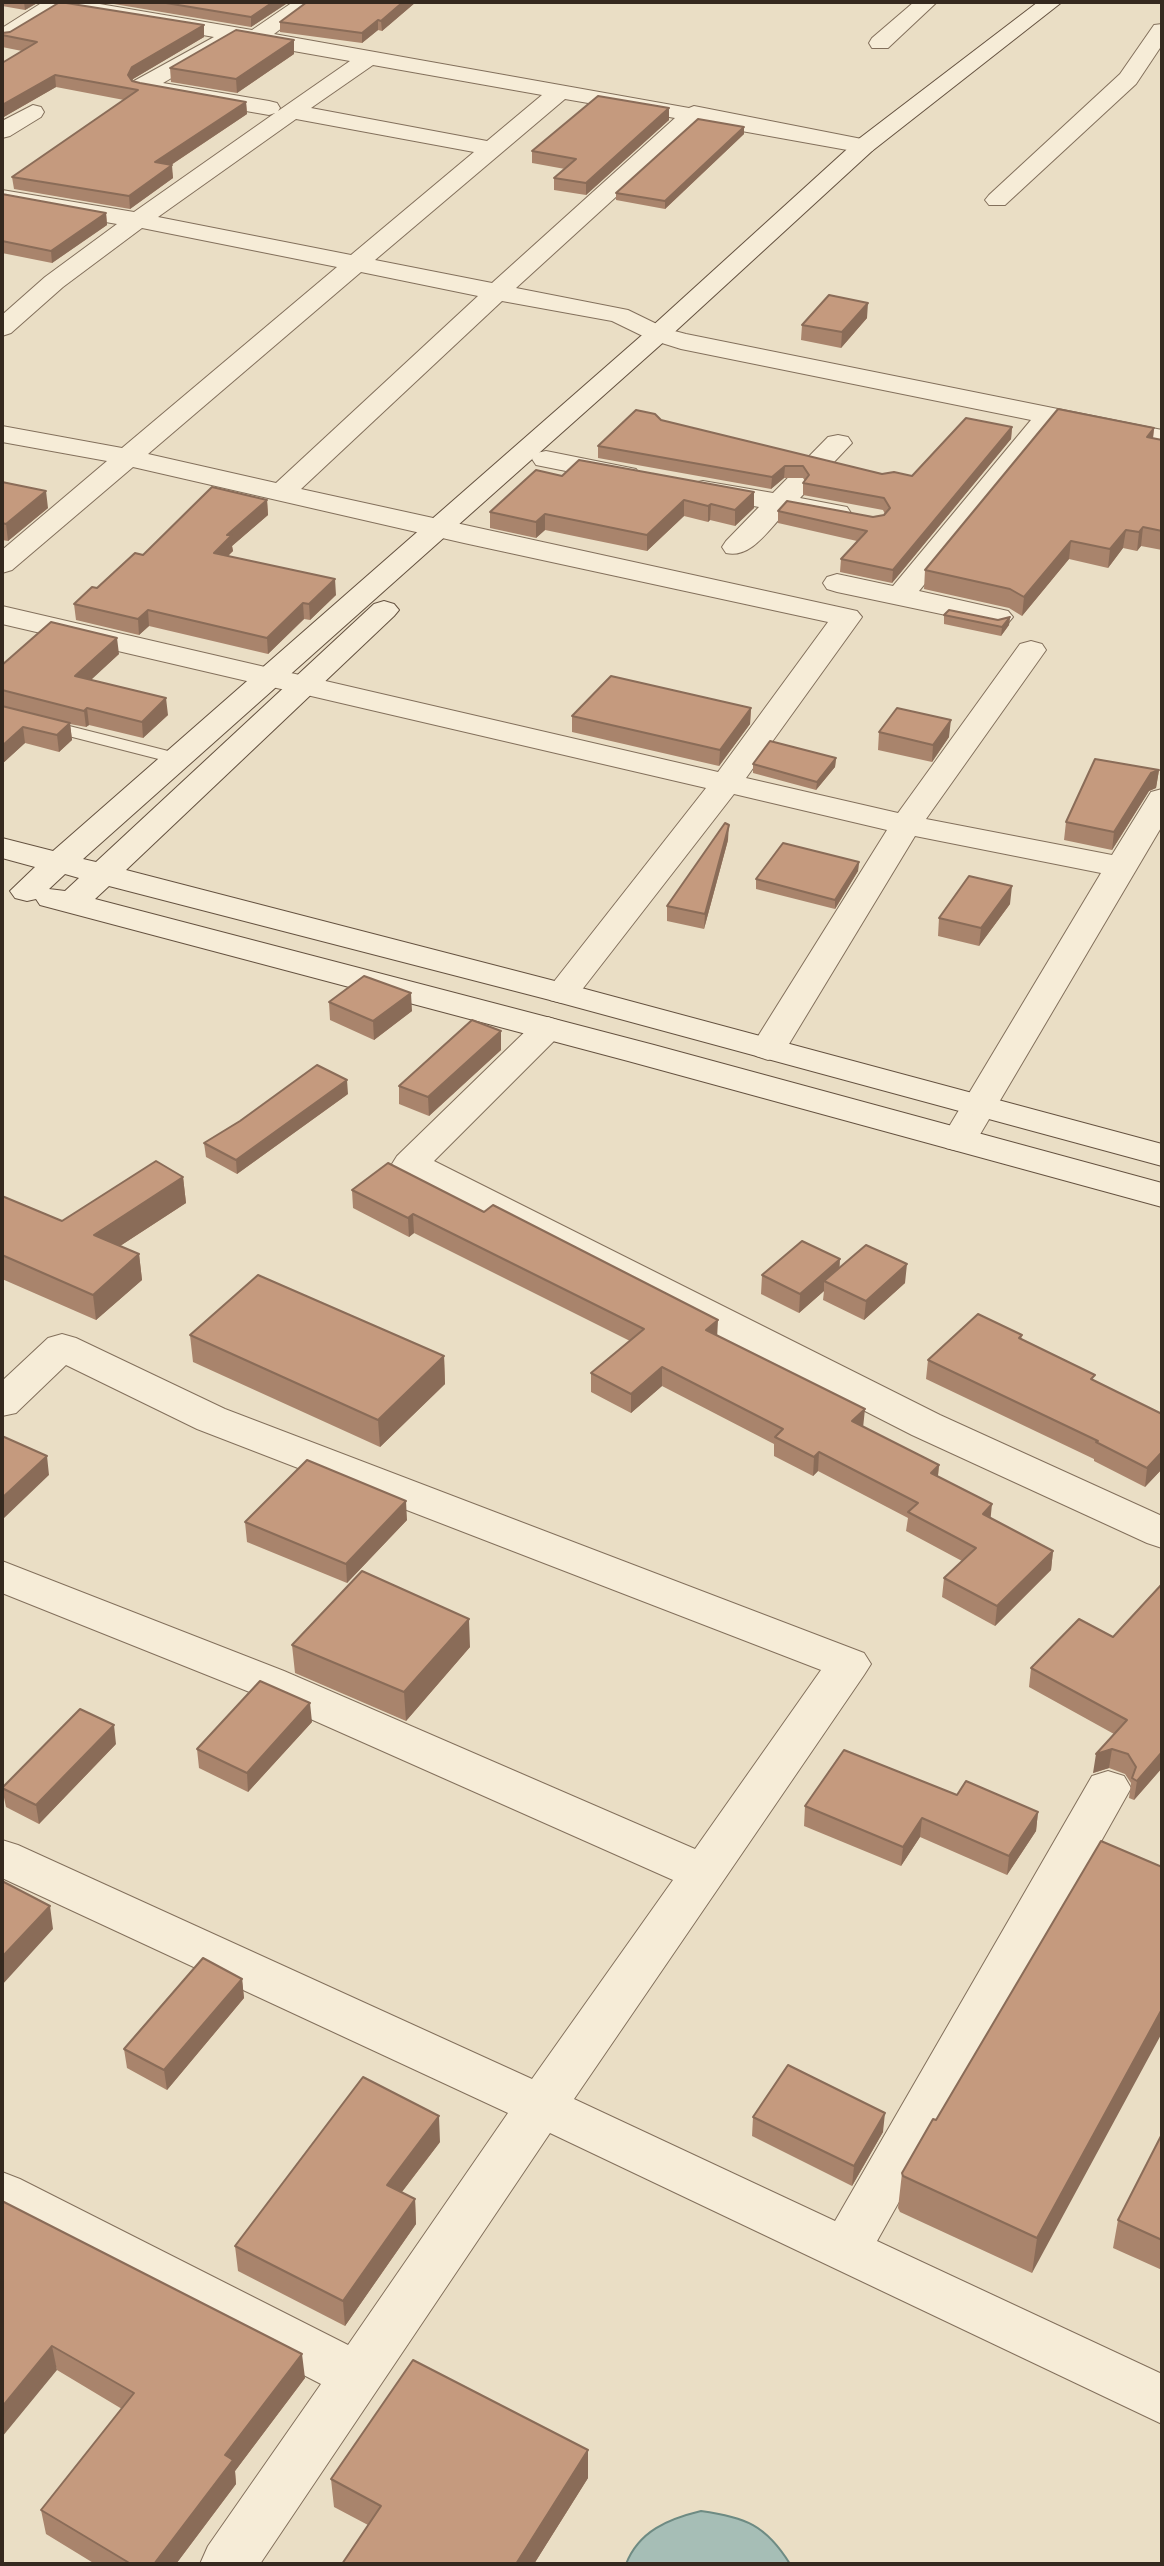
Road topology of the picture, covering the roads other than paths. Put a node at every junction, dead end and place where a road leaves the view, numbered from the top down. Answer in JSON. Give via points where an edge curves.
{"nodes":[{"id":1,"x":55,"y":2,"type":"edge"},
{"id":2,"x":306,"y":2,"type":"edge"},
{"id":3,"x":926,"y":2,"type":"edge"},
{"id":4,"x":1051,"y":2,"type":"edge"},
{"id":5,"x":1077,"y":2,"type":"edge"},
{"id":6,"x":1162,"y":30,"type":"edge"},
{"id":7,"x":232,"y":34,"type":"junction"},
{"id":8,"x":2,"y":37,"type":"edge"},
{"id":9,"x":255,"y":38,"type":"junction"},
{"id":10,"x":880,"y":43,"type":"dead end"},
{"id":11,"x":368,"y":58,"type":"junction"},
{"id":12,"x":560,"y":91,"type":"junction"},
{"id":13,"x":2,"y":106,"type":"edge"},
{"id":14,"x":269,"y":107,"type":"dead end"},
{"id":15,"x":294,"y":112,"type":"junction"},
{"id":16,"x":694,"y":113,"type":"junction"},
{"id":17,"x":2,"y":131,"type":"edge"},
{"id":18,"x":863,"y":146,"type":"junction"},
{"id":19,"x":493,"y":149,"type":"junction"},
{"id":20,"x":2,"y":197,"type":"edge"},
{"id":21,"x":997,"y":200,"type":"dead end"},
{"id":22,"x":138,"y":220,"type":"junction"},
{"id":23,"x":357,"y":262,"type":"junction"},
{"id":24,"x":497,"y":292,"type":"junction"},
{"id":25,"x":7,"y":320,"type":"edge"},
{"id":26,"x":669,"y":338,"type":"junction"},
{"id":27,"x":1049,"y":415,"type":"junction"},
{"id":28,"x":2,"y":434,"type":"edge"},
{"id":29,"x":1162,"y":438,"type":"edge"},
{"id":30,"x":789,"y":452,"type":"edge"},
{"id":31,"x":127,"y":457,"type":"junction"},
{"id":32,"x":546,"y":459,"type":"junction"},
{"id":33,"x":281,"y":493,"type":"junction"},
{"id":34,"x":777,"y":502,"type":"junction"},
{"id":35,"x":859,"y":517,"type":"edge"},
{"id":36,"x":450,"y":532,"type":"junction"},
{"id":37,"x":736,"y":547,"type":"dead end"},
{"id":38,"x":2,"y":564,"type":"edge"},
{"id":39,"x":837,"y":583,"type":"dead end"},
{"id":40,"x":901,"y":596,"type":"junction"},
{"id":41,"x":2,"y":615,"type":"edge"},
{"id":42,"x":998,"y":617,"type":"edge"},
{"id":43,"x":1031,"y":650,"type":"dead end"},
{"id":44,"x":271,"y":676,"type":"junction"},
{"id":45,"x":305,"y":684,"type":"junction"},
{"id":46,"x":2,"y":714,"type":"edge"},
{"id":47,"x":178,"y":759,"type":"junction"},
{"id":48,"x":726,"y":783,"type":"junction"},
{"id":49,"x":1162,"y":799,"type":"edge"},
{"id":50,"x":906,"y":825,"type":"junction"},
{"id":51,"x":2,"y":848,"type":"edge"},
{"id":52,"x":59,"y":863,"type":"junction"},
{"id":53,"x":1121,"y":867,"type":"junction"},
{"id":54,"x":102,"y":874,"type":"junction"},
{"id":55,"x":14,"y":888,"type":"edge"},
{"id":56,"x":72,"y":903,"type":"junction"},
{"id":57,"x":562,"y":993,"type":"junction"},
{"id":58,"x":548,"y":1028,"type":"junction"},
{"id":59,"x":768,"y":1049,"type":"junction"},
{"id":60,"x":978,"y":1105,"type":"junction"},
{"id":61,"x":959,"y":1140,"type":"junction"},
{"id":62,"x":1162,"y":1155,"type":"edge"},
{"id":63,"x":1162,"y":1195,"type":"edge"},
{"id":64,"x":2,"y":1403,"type":"edge"},
{"id":65,"x":1162,"y":1533,"type":"edge"},
{"id":66,"x":2,"y":1576,"type":"edge"},
{"id":67,"x":1108,"y":1788,"type":"dead end"},
{"id":68,"x":2,"y":1858,"type":"edge"},
{"id":69,"x":703,"y":1873,"type":"junction"},
{"id":70,"x":541,"y":2106,"type":"junction"},
{"id":71,"x":2,"y":2194,"type":"edge"},
{"id":72,"x":845,"y":2250,"type":"junction"},
{"id":73,"x":357,"y":2376,"type":"junction"},
{"id":74,"x":1162,"y":2400,"type":"edge"},
{"id":75,"x":228,"y":2564,"type":"edge"}],
"edges":[{"from":1,"to":7,"type":"street"},
{"from":1,"to":8,"type":"street"},
{"from":2,"to":9,"type":"street"},
{"from":3,"to":10,"type":"street"},
{"from":4,"to":18,"type":"street"},
{"from":5,"to":26,"type":"street","via":[[884,151]]},
{"from":6,"to":21,"type":"street","via":[[1128,79]]},
{"from":7,"to":9,"type":"street"},
{"from":7,"to":14,"type":"street","via":[[142,86]]},
{"from":9,"to":11,"type":"street"},
{"from":11,"to":12,"type":"street"},
{"from":11,"to":15,"type":"street"},
{"from":12,"to":16,"type":"street"},
{"from":12,"to":19,"type":"street"},
{"from":13,"to":17,"type":"street","via":[[33,112]]},
{"from":15,"to":19,"type":"street"},
{"from":15,"to":22,"type":"street"},
{"from":16,"to":18,"type":"street"},
{"from":16,"to":24,"type":"street"},
{"from":18,"to":26,"type":"street"},
{"from":19,"to":23,"type":"street"},
{"from":20,"to":22,"type":"street"},
{"from":22,"to":23,"type":"street"},
{"from":22,"to":25,"type":"street"},
{"from":23,"to":24,"type":"street"},
{"from":23,"to":31,"type":"street"},
{"from":24,"to":26,"type":"street","via":[[618,315]]},
{"from":24,"to":33,"type":"street"},
{"from":26,"to":27,"type":"street"},
{"from":26,"to":32,"type":"street"},
{"from":26,"to":36,"type":"street"},
{"from":27,"to":29,"type":"street"},
{"from":27,"to":40,"type":"street"},
{"from":28,"to":31,"type":"street"},
{"from":30,"to":34,"type":"street","via":[[833,457]]},
{"from":31,"to":33,"type":"street"},
{"from":31,"to":38,"type":"street"},
{"from":32,"to":34,"type":"street"},
{"from":32,"to":36,"type":"street"},
{"from":33,"to":36,"type":"street"},
{"from":34,"to":35,"type":"street"},
{"from":34,"to":37,"type":"street"},
{"from":36,"to":44,"type":"street"},
{"from":36,"to":45,"type":"street"},
{"from":36,"to":48,"type":"street","via":[[847,617]]},
{"from":39,"to":40,"type":"street"},
{"from":40,"to":42,"type":"street"},
{"from":41,"to":44,"type":"street"},
{"from":43,"to":50,"type":"street"},
{"from":44,"to":45,"type":"street"},
{"from":44,"to":47,"type":"street"},
{"from":45,"to":48,"type":"street"},
{"from":45,"to":54,"type":"street"},
{"from":46,"to":47,"type":"lane"},
{"from":47,"to":52,"type":"street"},
{"from":48,"to":50,"type":"street"},
{"from":48,"to":57,"type":"street"},
{"from":49,"to":53,"type":"street"},
{"from":50,"to":53,"type":"street"},
{"from":50,"to":59,"type":"street"},
{"from":51,"to":52,"type":"street"},
{"from":52,"to":54,"type":"street"},
{"from":52,"to":55,"type":"street"},
{"from":53,"to":60,"type":"street"},
{"from":54,"to":56,"type":"street"},
{"from":54,"to":57,"type":"street"},
{"from":55,"to":56,"type":"street"},
{"from":56,"to":58,"type":"street"},
{"from":57,"to":59,"type":"street"},
{"from":58,"to":61,"type":"street"},
{"from":58,"to":65,"type":"street","via":[[410,1164],[926,1425]]},
{"from":59,"to":60,"type":"street"},
{"from":60,"to":61,"type":"street"},
{"from":60,"to":62,"type":"street"},
{"from":61,"to":63,"type":"street"},
{"from":64,"to":69,"type":"street","via":[[62,1347],[211,1419],[849,1664]]},
{"from":66,"to":69,"type":"street","via":[[268,1682]]},
{"from":67,"to":72,"type":"street"},
{"from":68,"to":70,"type":"street"},
{"from":69,"to":70,"type":"street"},
{"from":70,"to":72,"type":"street"},
{"from":70,"to":73,"type":"street"},
{"from":71,"to":73,"type":"street"},
{"from":72,"to":74,"type":"street"},
{"from":73,"to":75,"type":"street"}]}
